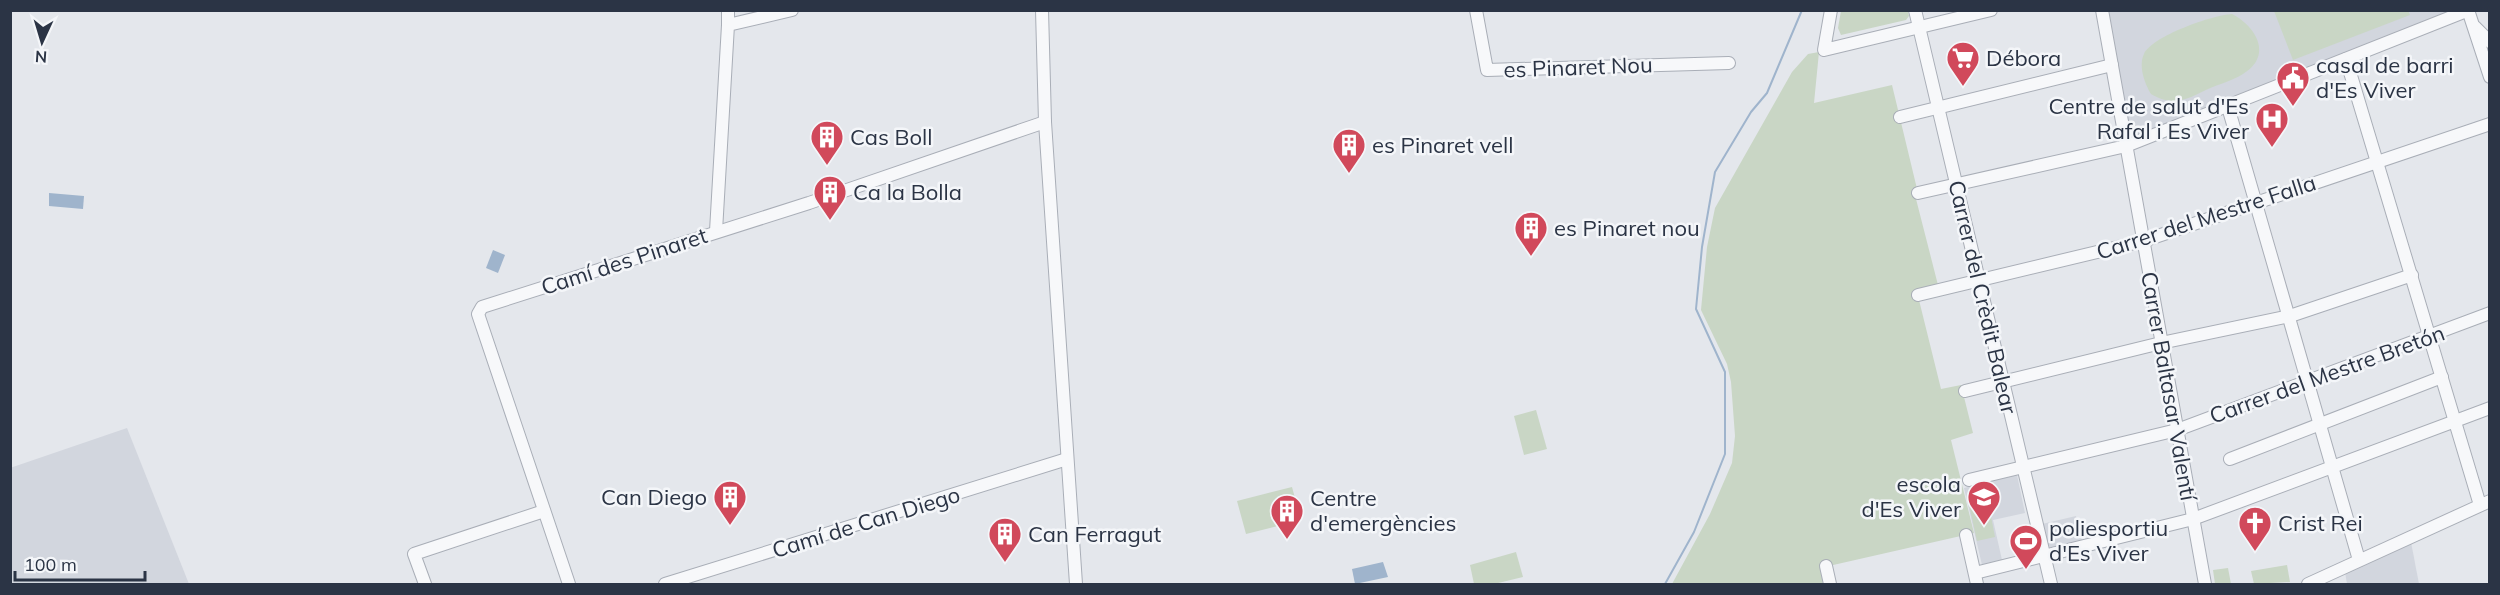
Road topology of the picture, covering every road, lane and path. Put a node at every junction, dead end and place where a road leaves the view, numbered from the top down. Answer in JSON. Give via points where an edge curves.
{"nodes":[{"id":1,"x":728,"y":10,"type":"edge"},
{"id":2,"x":792,"y":10,"type":"edge"},
{"id":3,"x":1042,"y":10,"type":"edge"},
{"id":4,"x":1476,"y":10,"type":"edge"},
{"id":5,"x":1831,"y":10,"type":"edge"},
{"id":6,"x":1915,"y":10,"type":"edge"},
{"id":7,"x":1991,"y":10,"type":"edge"},
{"id":8,"x":2102,"y":10,"type":"edge"},
{"id":9,"x":2469,"y":11,"type":"edge"},
{"id":10,"x":2472,"y":24,"type":"junction"},
{"id":11,"x":728,"y":25,"type":"junction"},
{"id":12,"x":1919,"y":28,"type":"junction"},
{"id":13,"x":2490,"y":42,"type":"edge"},
{"id":14,"x":2346,"y":59,"type":"junction"},
{"id":15,"x":1729,"y":63,"type":"dead end"},
{"id":16,"x":2112,"y":65,"type":"junction"},
{"id":17,"x":2490,"y":77,"type":"edge"},
{"id":18,"x":2228,"y":107,"type":"junction"},
{"id":19,"x":1938,"y":108,"type":"junction"},
{"id":20,"x":1900,"y":117,"type":"dead end"},
{"id":21,"x":1045,"y":122,"type":"junction"},
{"id":22,"x":2490,"y":124,"type":"edge"},
{"id":23,"x":2126,"y":146,"type":"junction"},
{"id":24,"x":2378,"y":161,"type":"junction"},
{"id":25,"x":1956,"y":184,"type":"junction"},
{"id":26,"x":1918,"y":193,"type":"dead end"},
{"id":27,"x":2258,"y":203,"type":"junction"},
{"id":28,"x":717,"y":231,"type":"junction"},
{"id":29,"x":2143,"y":241,"type":"junction"},
{"id":30,"x":2412,"y":275,"type":"junction"},
{"id":31,"x":1981,"y":282,"type":"junction"},
{"id":32,"x":1918,"y":296,"type":"dead end"},
{"id":33,"x":2490,"y":313,"type":"edge"},
{"id":34,"x":2290,"y":316,"type":"junction"},
{"id":35,"x":2430,"y":336,"type":"junction"},
{"id":36,"x":2161,"y":343,"type":"junction"},
{"id":37,"x":2442,"y":377,"type":"junction"},
{"id":38,"x":2003,"y":382,"type":"junction"},
{"id":39,"x":2309,"y":382,"type":"junction"},
{"id":40,"x":1965,"y":391,"type":"dead end"},
{"id":41,"x":2490,"y":408,"type":"edge"},
{"id":42,"x":2454,"y":420,"type":"junction"},
{"id":43,"x":2321,"y":425,"type":"junction"},
{"id":44,"x":2177,"y":430,"type":"junction"},
{"id":45,"x":1067,"y":459,"type":"junction"},
{"id":46,"x":2230,"y":459,"type":"dead end"},
{"id":47,"x":2334,"y":466,"type":"junction"},
{"id":48,"x":2024,"y":468,"type":"junction"},
{"id":49,"x":1969,"y":480,"type":"dead end"},
{"id":50,"x":2487,"y":503,"type":"edge"},
{"id":51,"x":544,"y":512,"type":"junction"},
{"id":52,"x":2193,"y":519,"type":"junction"},
{"id":53,"x":1966,"y":535,"type":"dead end"},
{"id":54,"x":2043,"y":555,"type":"junction"},
{"id":55,"x":2359,"y":560,"type":"junction"},
{"id":56,"x":1826,"y":566,"type":"dead end"},
{"id":57,"x":1976,"y":579,"type":"edge"},
{"id":58,"x":425,"y":585,"type":"edge"},
{"id":59,"x":569,"y":585,"type":"edge"},
{"id":60,"x":665,"y":585,"type":"edge"},
{"id":61,"x":1076,"y":585,"type":"edge"},
{"id":62,"x":1830,"y":585,"type":"edge"},
{"id":63,"x":2051,"y":585,"type":"edge"},
{"id":64,"x":2205,"y":585,"type":"edge"},
{"id":65,"x":2308,"y":585,"type":"edge"}],
"edges":[{"from":1,"to":11,"type":"street"},
{"from":2,"to":11,"type":"street"},
{"from":3,"to":21,"type":"street"},
{"from":4,"to":15,"type":"street","name":"es Pinaret Nou","via":[[1487,70]]},
{"from":5,"to":12,"type":"street","via":[[1824,50]]},
{"from":6,"to":12,"type":"street","name":"Carrer del Crèdit Balear"},
{"from":7,"to":12,"type":"street"},
{"from":8,"to":16,"type":"street","name":"Carrer Baltasar Valentí"},
{"from":9,"to":10,"type":"street"},
{"from":9,"to":14,"type":"street"},
{"from":10,"to":13,"type":"street"},
{"from":10,"to":17,"type":"street"},
{"from":11,"to":28,"type":"street"},
{"from":12,"to":19,"type":"street","name":"Carrer del Crèdit Balear"},
{"from":14,"to":18,"type":"street"},
{"from":14,"to":24,"type":"street"},
{"from":16,"to":19,"type":"street"},
{"from":16,"to":23,"type":"street","name":"Carrer Baltasar Valentí"},
{"from":18,"to":23,"type":"street"},
{"from":18,"to":27,"type":"street"},
{"from":19,"to":20,"type":"street"},
{"from":19,"to":25,"type":"street","name":"Carrer del Crèdit Balear"},
{"from":21,"to":28,"type":"street","name":"Camí des Pinaret"},
{"from":21,"to":45,"type":"street"},
{"from":22,"to":24,"type":"street","name":"Carrer del Mestre Falla"},
{"from":23,"to":25,"type":"street"},
{"from":23,"to":29,"type":"street","name":"Carrer Baltasar Valentí"},
{"from":24,"to":27,"type":"street","name":"Carrer del Mestre Falla"},
{"from":24,"to":30,"type":"street"},
{"from":25,"to":26,"type":"street"},
{"from":25,"to":31,"type":"street","name":"Carrer del Crèdit Balear"},
{"from":27,"to":29,"type":"street","name":"Carrer del Mestre Falla"},
{"from":27,"to":34,"type":"street"},
{"from":28,"to":51,"type":"street","name":"Camí des Pinaret","via":[[480,309],[480,320]]},
{"from":29,"to":31,"type":"street","name":"Carrer del Mestre Falla"},
{"from":29,"to":36,"type":"street","name":"Carrer Baltasar Valentí"},
{"from":30,"to":34,"type":"street"},
{"from":30,"to":35,"type":"street"},
{"from":31,"to":32,"type":"street","name":"Carrer del Mestre Falla"},
{"from":31,"to":38,"type":"street","name":"Carrer del Crèdit Balear"},
{"from":33,"to":35,"type":"street","name":"Carrer del Mestre Bretón"},
{"from":34,"to":36,"type":"street"},
{"from":34,"to":39,"type":"street"},
{"from":35,"to":37,"type":"street"},
{"from":35,"to":39,"type":"street","name":"Carrer del Mestre Bretón"},
{"from":36,"to":38,"type":"street"},
{"from":36,"to":44,"type":"street","name":"Carrer Baltasar Valentí"},
{"from":37,"to":42,"type":"street"},
{"from":37,"to":43,"type":"street"},
{"from":38,"to":40,"type":"street"},
{"from":38,"to":48,"type":"street","name":"Carrer del Crèdit Balear"},
{"from":39,"to":43,"type":"street"},
{"from":39,"to":44,"type":"street","name":"Carrer del Mestre Bretón"},
{"from":41,"to":42,"type":"street"},
{"from":42,"to":47,"type":"street"},
{"from":42,"to":50,"type":"street"},
{"from":43,"to":46,"type":"street"},
{"from":43,"to":47,"type":"street"},
{"from":44,"to":48,"type":"street","name":"Carrer del Mestre Bretón"},
{"from":44,"to":52,"type":"street","name":"Carrer Baltasar Valentí"},
{"from":45,"to":60,"type":"street","name":"Camí de Can Diego"},
{"from":45,"to":61,"type":"street"},
{"from":47,"to":52,"type":"street"},
{"from":47,"to":55,"type":"street"},
{"from":48,"to":49,"type":"street","name":"Carrer del Mestre Bretón"},
{"from":48,"to":54,"type":"street","name":"Carrer del Crèdit Balear"},
{"from":50,"to":55,"type":"street"},
{"from":51,"to":58,"type":"street","via":[[414,554]]},
{"from":51,"to":59,"type":"street","name":"Camí des Pinaret"},
{"from":52,"to":54,"type":"street"},
{"from":52,"to":64,"type":"street","name":"Carrer Baltasar Valentí"},
{"from":53,"to":57,"type":"street"},
{"from":54,"to":57,"type":"street"},
{"from":54,"to":63,"type":"street","name":"Carrer del Crèdit Balear"},
{"from":55,"to":65,"type":"street"},
{"from":56,"to":62,"type":"street"}]}
